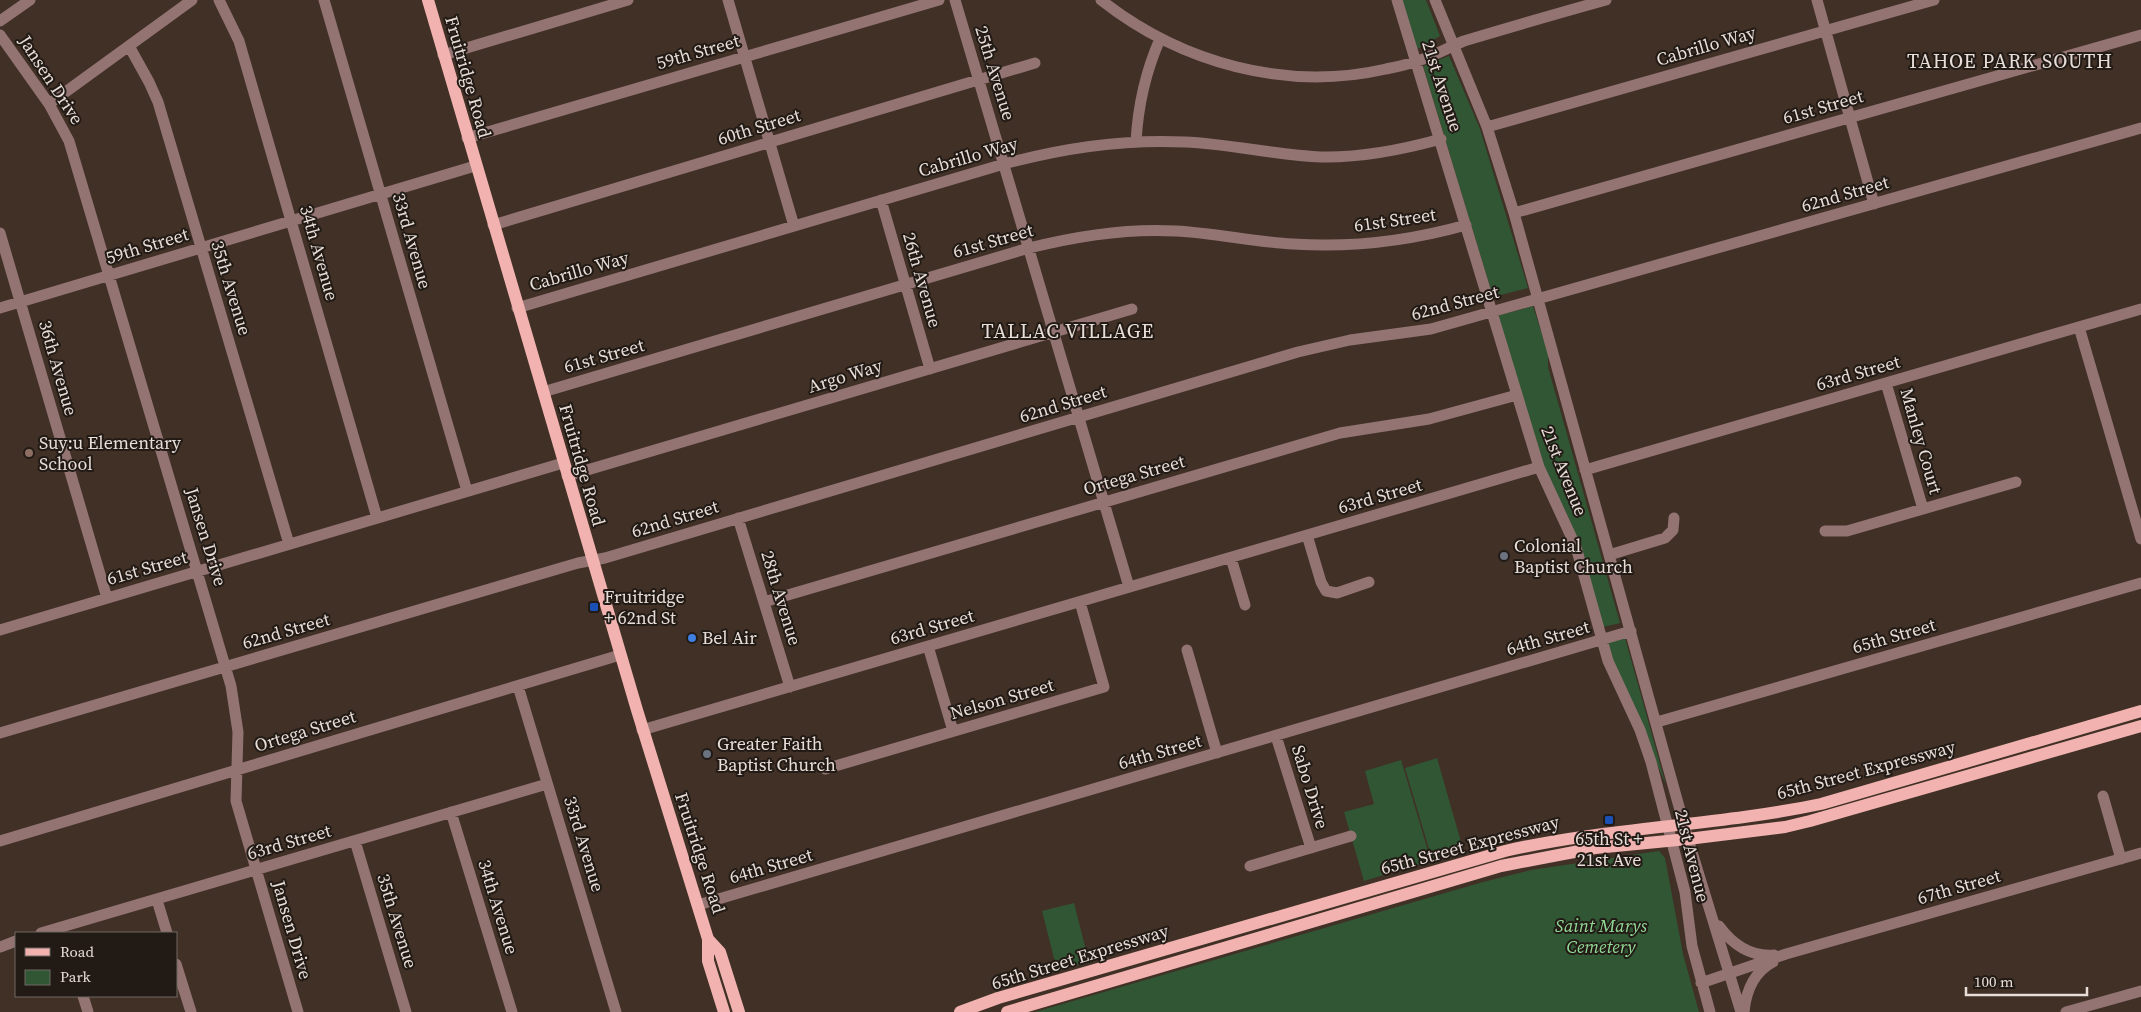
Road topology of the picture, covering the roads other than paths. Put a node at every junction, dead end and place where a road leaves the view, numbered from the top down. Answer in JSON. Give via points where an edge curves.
{"nodes":[{"id":1,"x":30,"y":0,"type":"edge"},
{"id":2,"x":192,"y":0,"type":"edge"},
{"id":3,"x":220,"y":0,"type":"edge"},
{"id":4,"x":324,"y":0,"type":"edge"},
{"id":5,"x":428,"y":0,"type":"edge"},
{"id":6,"x":628,"y":0,"type":"edge"},
{"id":7,"x":728,"y":0,"type":"edge"},
{"id":8,"x":939,"y":0,"type":"edge"},
{"id":9,"x":955,"y":0,"type":"edge"},
{"id":10,"x":1101,"y":0,"type":"edge"},
{"id":11,"x":1397,"y":0,"type":"edge"},
{"id":12,"x":1435,"y":0,"type":"edge"},
{"id":13,"x":1606,"y":0,"type":"edge"},
{"id":14,"x":1817,"y":0,"type":"edge"},
{"id":15,"x":1934,"y":0,"type":"edge"},
{"id":16,"x":0,"y":21,"type":"edge"},
{"id":17,"x":1826,"y":31,"type":"junction"},
{"id":18,"x":0,"y":35,"type":"edge"},
{"id":19,"x":2141,"y":35,"type":"edge"},
{"id":20,"x":1160,"y":39,"type":"junction"},
{"id":21,"x":1454,"y":45,"type":"junction"},
{"id":22,"x":129,"y":46,"type":"junction"},
{"id":23,"x":442,"y":55,"type":"junction"},
{"id":24,"x":744,"y":57,"type":"junction"},
{"id":25,"x":1416,"y":62,"type":"junction"},
{"id":26,"x":1035,"y":63,"type":"dead end"},
{"id":27,"x":979,"y":80,"type":"junction"},
{"id":28,"x":50,"y":104,"type":"junction"},
{"id":29,"x":1850,"y":117,"type":"junction"},
{"id":30,"x":1487,"y":127,"type":"junction"},
{"id":31,"x":2141,"y":128,"type":"edge"},
{"id":32,"x":467,"y":138,"type":"junction"},
{"id":33,"x":1441,"y":139,"type":"junction"},
{"id":34,"x":769,"y":142,"type":"junction"},
{"id":35,"x":1136,"y":142,"type":"junction"},
{"id":36,"x":1004,"y":164,"type":"junction"},
{"id":37,"x":476,"y":166,"type":"junction"},
{"id":38,"x":380,"y":195,"type":"junction"},
{"id":39,"x":881,"y":200,"type":"junction"},
{"id":40,"x":1874,"y":204,"type":"junction"},
{"id":41,"x":1514,"y":213,"type":"junction"},
{"id":42,"x":292,"y":221,"type":"junction"},
{"id":43,"x":493,"y":224,"type":"junction"},
{"id":44,"x":1466,"y":225,"type":"junction"},
{"id":45,"x":794,"y":226,"type":"junction"},
{"id":46,"x":0,"y":233,"type":"edge"},
{"id":47,"x":201,"y":248,"type":"junction"},
{"id":48,"x":1029,"y":248,"type":"junction"},
{"id":49,"x":109,"y":275,"type":"junction"},
{"id":50,"x":906,"y":285,"type":"junction"},
{"id":51,"x":1539,"y":299,"type":"junction"},
{"id":52,"x":21,"y":302,"type":"junction"},
{"id":53,"x":0,"y":308,"type":"edge"},
{"id":54,"x":517,"y":308,"type":"junction"},
{"id":55,"x":1132,"y":309,"type":"dead end"},
{"id":56,"x":2141,"y":309,"type":"edge"},
{"id":57,"x":1492,"y":311,"type":"junction"},
{"id":58,"x":2079,"y":327,"type":"junction"},
{"id":59,"x":1054,"y":332,"type":"junction"},
{"id":60,"x":930,"y":369,"type":"junction"},
{"id":61,"x":1886,"y":383,"type":"junction"},
{"id":62,"x":542,"y":392,"type":"junction"},
{"id":63,"x":1517,"y":395,"type":"junction"},
{"id":64,"x":1079,"y":417,"type":"junction"},
{"id":65,"x":563,"y":462,"type":"junction"},
{"id":66,"x":1540,"y":467,"type":"junction"},
{"id":67,"x":1586,"y":470,"type":"junction"},
{"id":68,"x":567,"y":476,"type":"junction"},
{"id":69,"x":2016,"y":482,"type":"dead end"},
{"id":70,"x":467,"y":491,"type":"junction"},
{"id":71,"x":1104,"y":502,"type":"junction"},
{"id":72,"x":1923,"y":509,"type":"junction"},
{"id":73,"x":377,"y":518,"type":"junction"},
{"id":74,"x":738,"y":518,"type":"junction"},
{"id":75,"x":1674,"y":518,"type":"dead end"},
{"id":76,"x":1825,"y":531,"type":"dead end"},
{"id":77,"x":1307,"y":535,"type":"junction"},
{"id":78,"x":2141,"y":539,"type":"edge"},
{"id":79,"x":289,"y":544,"type":"junction"},
{"id":80,"x":1609,"y":555,"type":"junction"},
{"id":81,"x":1231,"y":558,"type":"junction"},
{"id":82,"x":592,"y":560,"type":"junction"},
{"id":83,"x":198,"y":571,"type":"junction"},
{"id":84,"x":1369,"y":582,"type":"dead end"},
{"id":85,"x":2141,"y":583,"type":"edge"},
{"id":86,"x":1130,"y":588,"type":"junction"},
{"id":87,"x":106,"y":598,"type":"junction"},
{"id":88,"x":764,"y":602,"type":"junction"},
{"id":89,"x":1080,"y":602,"type":"junction"},
{"id":90,"x":1245,"y":606,"type":"dead end"},
{"id":91,"x":0,"y":630,"type":"edge"},
{"id":92,"x":1631,"y":631,"type":"junction"},
{"id":93,"x":1602,"y":640,"type":"junction"},
{"id":94,"x":928,"y":646,"type":"junction"},
{"id":95,"x":1187,"y":650,"type":"dead end"},
{"id":96,"x":620,"y":655,"type":"junction"},
{"id":97,"x":226,"y":667,"type":"junction"},
{"id":98,"x":518,"y":686,"type":"junction"},
{"id":99,"x":790,"y":687,"type":"junction"},
{"id":100,"x":2141,"y":711,"type":"edge"},
{"id":101,"x":1657,"y":722,"type":"junction"},
{"id":102,"x":2141,"y":726,"type":"edge"},
{"id":103,"x":642,"y":730,"type":"junction"},
{"id":104,"x":953,"y":732,"type":"junction"},
{"id":105,"x":0,"y":733,"type":"edge"},
{"id":106,"x":1276,"y":736,"type":"junction"},
{"id":107,"x":1217,"y":753,"type":"junction"},
{"id":108,"x":825,"y":769,"type":"dead end"},
{"id":109,"x":237,"y":770,"type":"junction"},
{"id":110,"x":547,"y":784,"type":"junction"},
{"id":111,"x":2103,"y":796,"type":"dead end"},
{"id":112,"x":451,"y":812,"type":"junction"},
{"id":113,"x":1684,"y":823,"type":"junction"},
{"id":114,"x":1666,"y":825,"type":"junction"},
{"id":115,"x":1351,"y":836,"type":"dead end"},
{"id":116,"x":1688,"y":839,"type":"junction"},
{"id":117,"x":0,"y":841,"type":"edge"},
{"id":118,"x":355,"y":841,"type":"junction"},
{"id":119,"x":1671,"y":841,"type":"junction"},
{"id":120,"x":1311,"y":848,"type":"junction"},
{"id":121,"x":2141,"y":853,"type":"edge"},
{"id":122,"x":2121,"y":859,"type":"junction"},
{"id":123,"x":1250,"y":866,"type":"dead end"},
{"id":124,"x":256,"y":869,"type":"junction"},
{"id":125,"x":157,"y":900,"type":"junction"},
{"id":126,"x":698,"y":905,"type":"junction"},
{"id":127,"x":1715,"y":920,"type":"junction"},
{"id":128,"x":63,"y":930,"type":"edge"},
{"id":129,"x":48,"y":932,"type":"edge"},
{"id":130,"x":167,"y":932,"type":"edge"},
{"id":131,"x":708,"y":939,"type":"junction"},
{"id":132,"x":15,"y":941,"type":"edge"},
{"id":133,"x":0,"y":947,"type":"edge"},
{"id":134,"x":1786,"y":954,"type":"junction"},
{"id":135,"x":178,"y":970,"type":"edge"},
{"id":136,"x":1730,"y":973,"type":"junction"},
{"id":137,"x":1701,"y":982,"type":"junction"},
{"id":138,"x":2141,"y":991,"type":"edge"},
{"id":139,"x":83,"y":997,"type":"edge"},
{"id":140,"x":88,"y":1012,"type":"edge"},
{"id":141,"x":191,"y":1012,"type":"edge"},
{"id":142,"x":298,"y":1012,"type":"edge"},
{"id":143,"x":406,"y":1012,"type":"edge"},
{"id":144,"x":512,"y":1012,"type":"edge"},
{"id":145,"x":616,"y":1012,"type":"edge"},
{"id":146,"x":724,"y":1012,"type":"edge"},
{"id":147,"x":739,"y":1012,"type":"edge"},
{"id":148,"x":960,"y":1012,"type":"edge"},
{"id":149,"x":1007,"y":1012,"type":"edge"},
{"id":150,"x":1710,"y":1012,"type":"edge"},
{"id":151,"x":1742,"y":1012,"type":"edge"},
{"id":152,"x":2066,"y":1012,"type":"edge"}],
"edges":[{"from":1,"to":16,"type":"street"},
{"from":2,"to":22,"type":"street"},
{"from":3,"to":42,"type":"street","name":"34th Avenue","via":[[239,41]]},
{"from":4,"to":38,"type":"street","name":"33rd Avenue"},
{"from":5,"to":23,"type":"main road","name":"Fruitridge Road"},
{"from":6,"to":23,"type":"street"},
{"from":7,"to":24,"type":"street"},
{"from":8,"to":24,"type":"street","name":"59th Street"},
{"from":9,"to":27,"type":"street","name":"25th Avenue"},
{"from":10,"to":20,"type":"street"},
{"from":11,"to":25,"type":"street","name":"21st Avenue"},
{"from":12,"to":21,"type":"street","name":"21st Avenue"},
{"from":13,"to":21,"type":"street"},
{"from":14,"to":17,"type":"street"},
{"from":15,"to":17,"type":"street","name":"Cabrillo Way"},
{"from":17,"to":29,"type":"street"},
{"from":17,"to":30,"type":"street","name":"Cabrillo Way"},
{"from":18,"to":28,"type":"street","name":"Jansen Drive"},
{"from":19,"to":29,"type":"street","name":"61st Street"},
{"from":20,"to":25,"type":"street","via":[[1226,64],[1286,76],[1362,74]]},
{"from":20,"to":35,"type":"street","via":[[1140,98]]},
{"from":21,"to":25,"type":"street"},
{"from":21,"to":30,"type":"street","name":"21st Avenue"},
{"from":22,"to":28,"type":"street"},
{"from":22,"to":47,"type":"street","name":"35th Avenue","via":[[158,102]]},
{"from":23,"to":32,"type":"main road","name":"Fruitridge Road"},
{"from":24,"to":32,"type":"street","name":"59th Street"},
{"from":24,"to":34,"type":"street"},
{"from":25,"to":33,"type":"street","name":"21st Avenue"},
{"from":26,"to":27,"type":"street","name":"60th Street"},
{"from":27,"to":34,"type":"street","name":"60th Street"},
{"from":27,"to":36,"type":"street","name":"25th Avenue"},
{"from":28,"to":49,"type":"street","name":"Jansen Drive","via":[[69,141]]},
{"from":29,"to":40,"type":"street"},
{"from":29,"to":41,"type":"street","name":"61st Street"},
{"from":30,"to":41,"type":"street","name":"21st Avenue"},
{"from":31,"to":40,"type":"street","name":"62nd Street"},
{"from":32,"to":37,"type":"main road","name":"Fruitridge Road"},
{"from":33,"to":35,"type":"street","name":"Cabrillo Way","via":[[1388,152],[1336,157],[1214,143]]},
{"from":33,"to":44,"type":"street","name":"21st Avenue"},
{"from":34,"to":43,"type":"street","name":"60th Street"},
{"from":34,"to":45,"type":"street"},
{"from":35,"to":36,"type":"street","name":"Cabrillo Way","via":[[1072,149]]},
{"from":36,"to":39,"type":"street","name":"Cabrillo Way"},
{"from":36,"to":48,"type":"street","name":"25th Avenue"},
{"from":37,"to":38,"type":"street","name":"59th Street"},
{"from":37,"to":43,"type":"main road","name":"Fruitridge Road"},
{"from":38,"to":42,"type":"street","name":"59th Street"},
{"from":38,"to":70,"type":"street","name":"33rd Avenue"},
{"from":39,"to":45,"type":"street","name":"Cabrillo Way"},
{"from":39,"to":50,"type":"street","name":"26th Avenue"},
{"from":40,"to":51,"type":"street","name":"62nd Street"},
{"from":41,"to":51,"type":"street","name":"21st Avenue"},
{"from":42,"to":47,"type":"street","name":"59th Street"},
{"from":42,"to":73,"type":"street","name":"34th Avenue"},
{"from":43,"to":54,"type":"main road","name":"Fruitridge Road"},
{"from":44,"to":48,"type":"street","name":"61st Street","via":[[1433,234],[1363,244],[1292,244],[1207,233],[1142,230]]},
{"from":44,"to":57,"type":"street","name":"21st Avenue"},
{"from":45,"to":54,"type":"street","name":"Cabrillo Way"},
{"from":46,"to":52,"type":"street","name":"36th Avenue"},
{"from":47,"to":49,"type":"street","name":"59th Street"},
{"from":47,"to":79,"type":"street","name":"35th Avenue"},
{"from":48,"to":50,"type":"street","name":"61st Street"},
{"from":48,"to":59,"type":"street","name":"25th Avenue"},
{"from":49,"to":52,"type":"street","name":"59th Street"},
{"from":49,"to":83,"type":"street","name":"Jansen Drive"},
{"from":50,"to":60,"type":"street","name":"26th Avenue"},
{"from":50,"to":62,"type":"street","name":"61st Street"},
{"from":51,"to":57,"type":"street","name":"62nd Street"},
{"from":51,"to":67,"type":"street","name":"21st Avenue"},
{"from":52,"to":53,"type":"street","name":"59th Street"},
{"from":52,"to":87,"type":"street","name":"36th Avenue"},
{"from":54,"to":62,"type":"main road","name":"Fruitridge Road"},
{"from":55,"to":59,"type":"street","name":"Argo Way"},
{"from":56,"to":58,"type":"street","name":"63rd Street"},
{"from":57,"to":63,"type":"street","name":"21st Avenue"},
{"from":57,"to":64,"type":"street","name":"62nd Street","via":[[1431,328],[1323,346]]},
{"from":58,"to":61,"type":"street","name":"63rd Street"},
{"from":58,"to":78,"type":"street"},
{"from":59,"to":60,"type":"street","name":"Argo Way"},
{"from":59,"to":64,"type":"street","name":"25th Avenue"},
{"from":60,"to":68,"type":"street","name":"Argo Way"},
{"from":61,"to":67,"type":"street","name":"63rd Street"},
{"from":61,"to":72,"type":"street","name":"Manley Court"},
{"from":62,"to":65,"type":"main road","name":"Fruitridge Road"},
{"from":63,"to":66,"type":"street","name":"21st Avenue"},
{"from":63,"to":71,"type":"street","name":"Ortega Street","via":[[1429,419],[1340,434]]},
{"from":64,"to":71,"type":"street","name":"25th Avenue"},
{"from":64,"to":74,"type":"street","name":"62nd Street"},
{"from":65,"to":68,"type":"main road","name":"Fruitridge Road"},
{"from":65,"to":70,"type":"street","name":"61st Street"},
{"from":66,"to":77,"type":"street","name":"63rd Street"},
{"from":66,"to":93,"type":"street","name":"21st Avenue","via":[[1576,547]]},
{"from":67,"to":80,"type":"street","name":"21st Avenue"},
{"from":68,"to":82,"type":"main road","name":"Fruitridge Road"},
{"from":69,"to":72,"type":"street","name":"Manley Court"},
{"from":70,"to":73,"type":"street","name":"61st Street"},
{"from":71,"to":86,"type":"street","name":"25th Avenue"},
{"from":71,"to":88,"type":"street","name":"Ortega Street"},
{"from":72,"to":76,"type":"street","name":"Manley Court","via":[[1848,531]]},
{"from":73,"to":79,"type":"street","name":"61st Street"},
{"from":74,"to":82,"type":"street","name":"62nd Street"},
{"from":74,"to":88,"type":"street","name":"28th Avenue"},
{"from":75,"to":80,"type":"street","via":[[1673,530],[1665,538]]},
{"from":77,"to":81,"type":"street","name":"63rd Street"},
{"from":77,"to":84,"type":"street","via":[[1326,591],[1337,593]]},
{"from":79,"to":83,"type":"street","name":"61st Street"},
{"from":80,"to":92,"type":"street","name":"21st Avenue"},
{"from":81,"to":86,"type":"street","name":"63rd Street"},
{"from":81,"to":90,"type":"street"},
{"from":82,"to":96,"type":"main road","name":"Fruitridge Road"},
{"from":82,"to":97,"type":"street","name":"62nd Street"},
{"from":83,"to":87,"type":"street","name":"61st Street"},
{"from":83,"to":97,"type":"street","name":"Jansen Drive"},
{"from":85,"to":101,"type":"street","name":"65th Street"},
{"from":86,"to":89,"type":"street","name":"63rd Street"},
{"from":87,"to":91,"type":"street","name":"61st Street"},
{"from":88,"to":99,"type":"street","name":"28th Avenue"},
{"from":89,"to":94,"type":"street","name":"63rd Street"},
{"from":89,"to":104,"type":"street","name":"Nelson Street","via":[[1104,687]]},
{"from":92,"to":93,"type":"street","name":"64th Street"},
{"from":92,"to":101,"type":"street","name":"21st Avenue"},
{"from":93,"to":106,"type":"street","name":"64th Street"},
{"from":93,"to":114,"type":"street","name":"21st Avenue","via":[[1617,683],[1640,730]]},
{"from":94,"to":99,"type":"street","name":"63rd Street"},
{"from":94,"to":104,"type":"street"},
{"from":95,"to":107,"type":"street"},
{"from":96,"to":98,"type":"street","name":"Ortega Street"},
{"from":96,"to":103,"type":"main road","name":"Fruitridge Road"},
{"from":97,"to":105,"type":"street","name":"62nd Street"},
{"from":97,"to":109,"type":"street","name":"Jansen Drive","via":[[236,711]]},
{"from":98,"to":109,"type":"street","name":"Ortega Street"},
{"from":98,"to":110,"type":"street","name":"33rd Avenue"},
{"from":99,"to":103,"type":"street","name":"63rd Street"},
{"from":100,"to":113,"type":"main road","name":"65th Street Expressway","via":[[1821,804]]},
{"from":101,"to":113,"type":"street","name":"21st Avenue"},
{"from":102,"to":116,"type":"main road","name":"65th Street Expressway","via":[[1810,821]]},
{"from":103,"to":126,"type":"main road","name":"Fruitridge Road"},
{"from":104,"to":108,"type":"street","name":"Nelson Street"},
{"from":106,"to":107,"type":"street","name":"64th Street"},
{"from":106,"to":120,"type":"street","name":"Sabo Drive"},
{"from":107,"to":126,"type":"street","name":"64th Street"},
{"from":109,"to":117,"type":"street","name":"Ortega Street"},
{"from":109,"to":124,"type":"street","name":"Jansen Drive","via":[[236,801]]},
{"from":110,"to":112,"type":"street","name":"63rd Street"},
{"from":110,"to":145,"type":"street","name":"33rd Avenue"},
{"from":111,"to":122,"type":"street"},
{"from":112,"to":118,"type":"street","name":"63rd Street"},
{"from":112,"to":144,"type":"street","name":"34th Avenue"},
{"from":113,"to":114,"type":"main road","name":"65th Street Expressway"},
{"from":113,"to":116,"type":"street","name":"21st Avenue"},
{"from":114,"to":119,"type":"street","name":"21st Avenue"},
{"from":114,"to":148,"type":"main road","name":"65th Street Expressway","via":[[1576,836],[1479,857],[998,998]]},
{"from":115,"to":120,"type":"street"},
{"from":116,"to":119,"type":"main road","name":"65th Street Expressway"},
{"from":116,"to":127,"type":"street","name":"21st Avenue"},
{"from":118,"to":124,"type":"street","name":"63rd Street"},
{"from":118,"to":143,"type":"street","name":"35th Avenue"},
{"from":119,"to":137,"type":"street","name":"21st Avenue","via":[[1685,892],[1692,946]]},
{"from":119,"to":149,"type":"main road","name":"65th Street Expressway","via":[[1595,848],[1501,866]]},
{"from":120,"to":123,"type":"street"},
{"from":121,"to":122,"type":"street","name":"67th Street"},
{"from":122,"to":134,"type":"street","name":"67th Street"},
{"from":124,"to":125,"type":"street","name":"63rd Street"},
{"from":124,"to":142,"type":"street","name":"Jansen Drive"},
{"from":125,"to":128,"type":"street","name":"63rd Street"},
{"from":125,"to":130,"type":"street"},
{"from":126,"to":131,"type":"main road","name":"Fruitridge Road"},
{"from":127,"to":134,"type":"street","name":"67th Street","via":[[1730,940],[1746,951],[1768,956]]},
{"from":127,"to":136,"type":"street","name":"21st Avenue"},
{"from":128,"to":129,"type":"street","name":"63rd Street"},
{"from":131,"to":146,"type":"main road","name":"Fruitridge Road","via":[[708,961]]},
{"from":131,"to":147,"type":"main road","name":"Fruitridge Road","via":[[720,952]]},
{"from":132,"to":133,"type":"street"},
{"from":134,"to":136,"type":"street","name":"67th Street"},
{"from":134,"to":151,"type":"street","name":"67th Street","via":[[1755,977],[1746,994]]},
{"from":135,"to":141,"type":"street"},
{"from":136,"to":137,"type":"street","name":"67th Street"},
{"from":136,"to":151,"type":"street","name":"21st Avenue"},
{"from":137,"to":150,"type":"street","name":"21st Avenue"},
{"from":138,"to":152,"type":"street"},
{"from":139,"to":140,"type":"street"}]}
